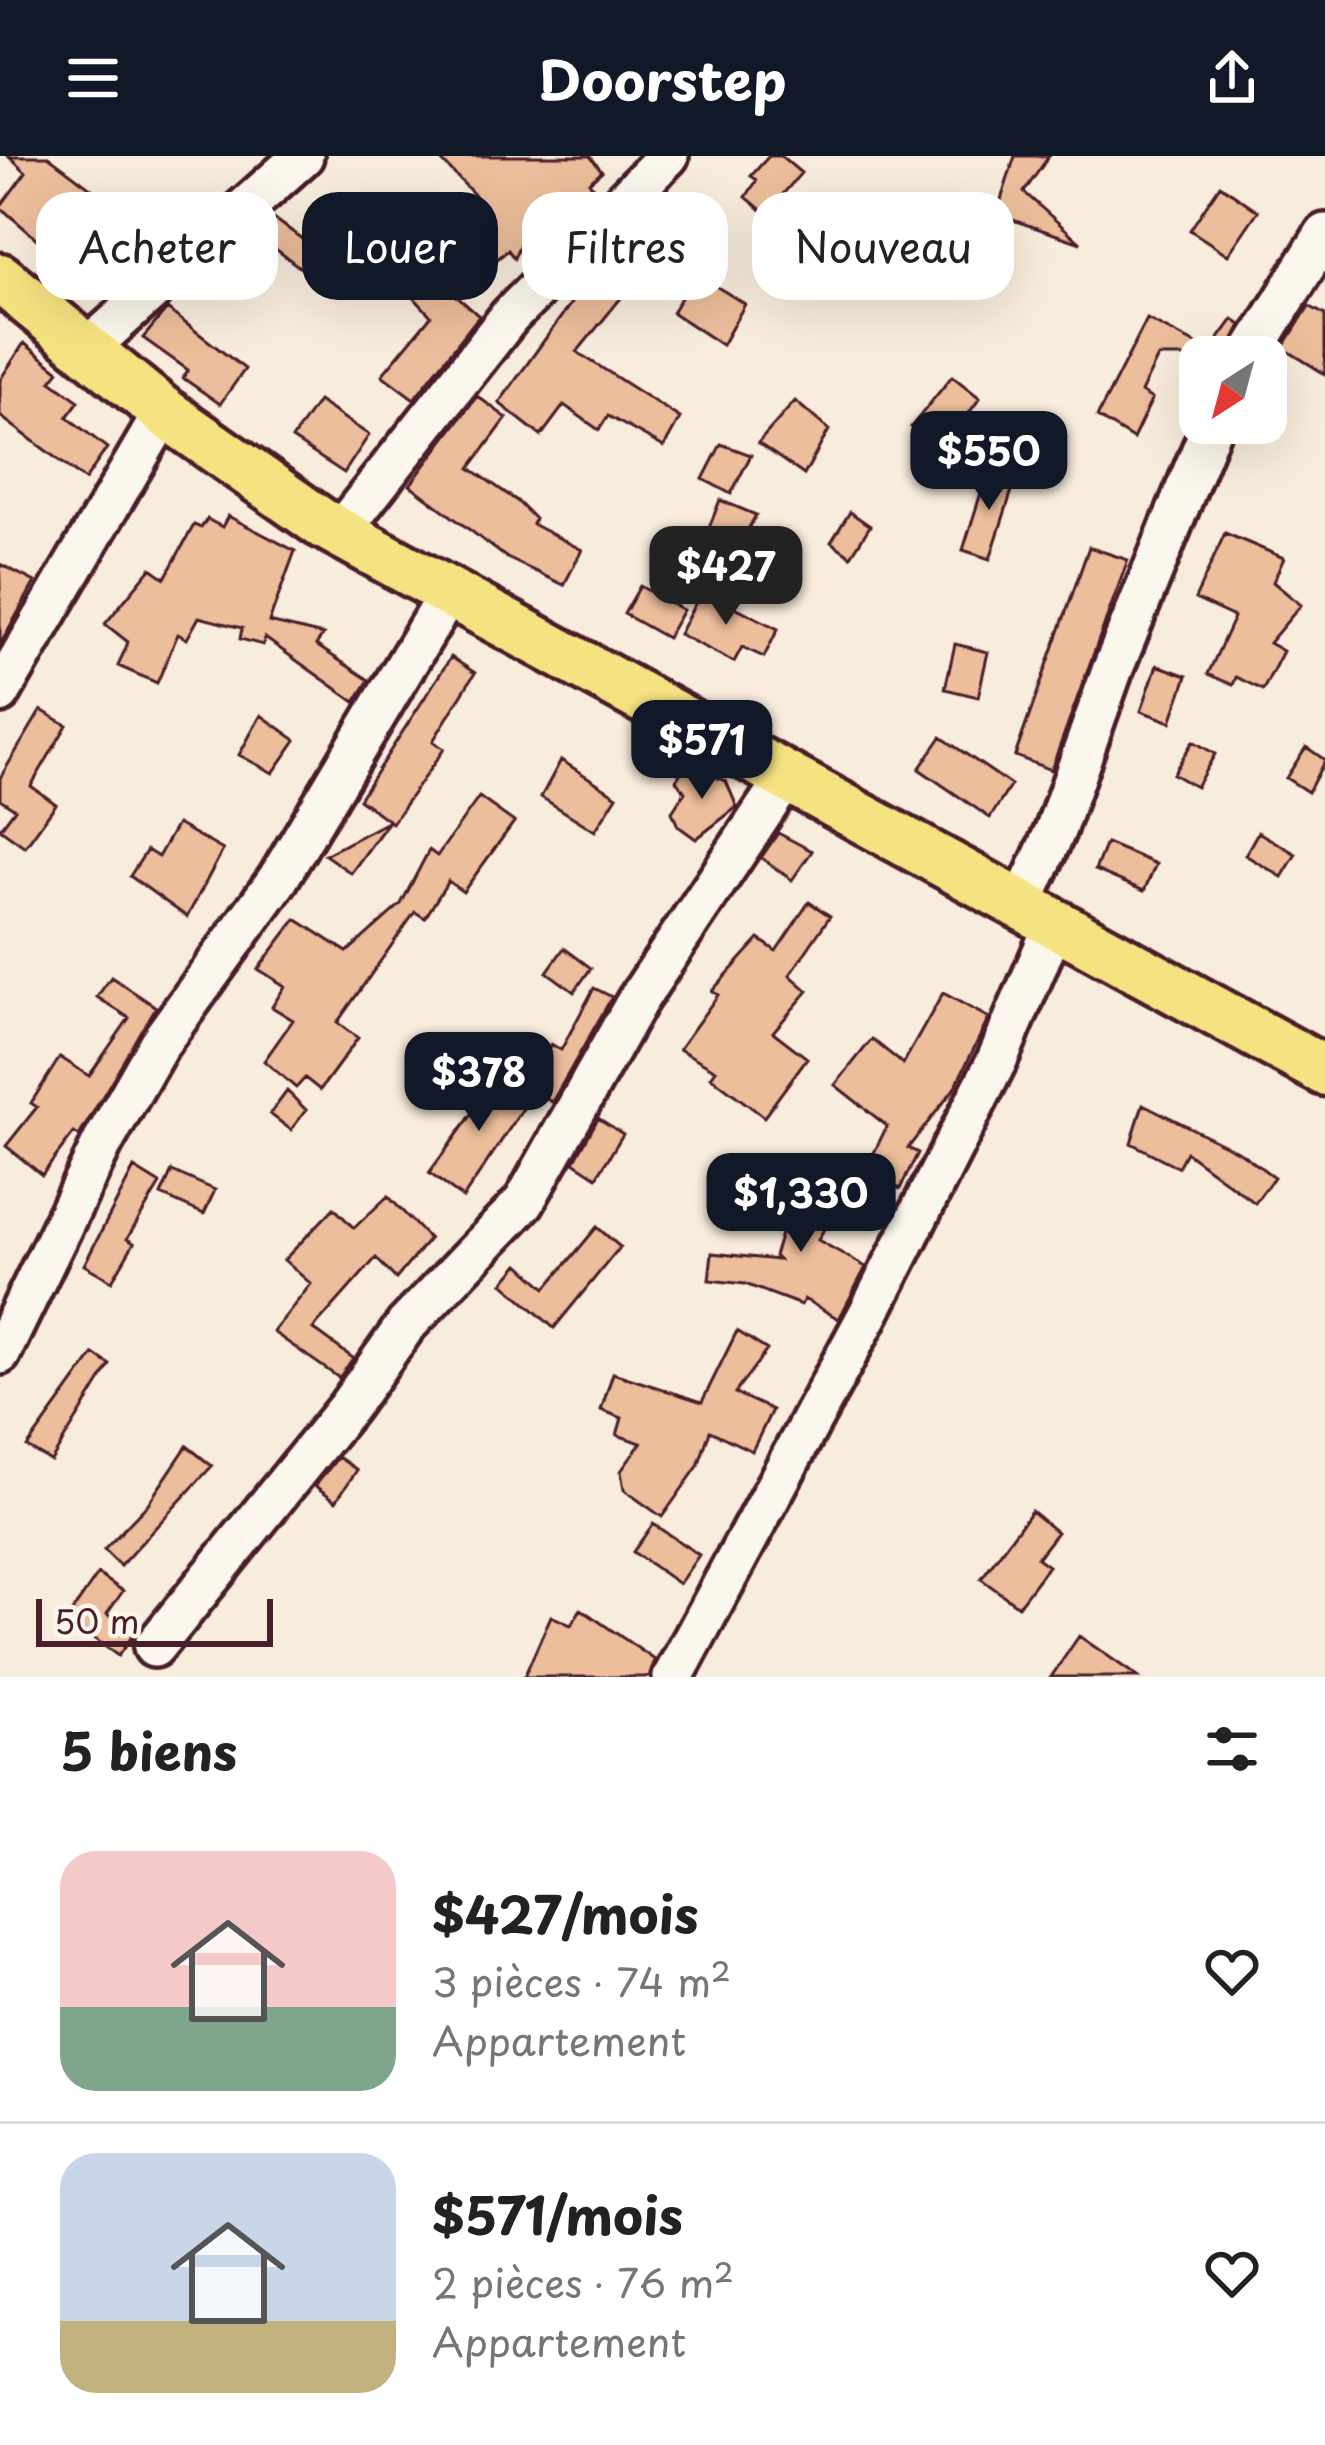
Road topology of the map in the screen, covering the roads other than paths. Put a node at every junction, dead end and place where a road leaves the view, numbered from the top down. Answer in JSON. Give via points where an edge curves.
{"nodes":[{"id":1,"x":303,"y":156,"type":"edge"},
{"id":2,"x":668,"y":156,"type":"edge"},
{"id":3,"x":1325,"y":234,"type":"edge"},
{"id":4,"x":0,"y":278,"type":"edge"},
{"id":5,"x":1262,"y":336,"type":"edge"},
{"id":6,"x":87,"y":350,"type":"junction"},
{"id":7,"x":164,"y":412,"type":"junction"},
{"id":8,"x":1204,"y":444,"type":"edge"},
{"id":9,"x":339,"y":533,"type":"junction"},
{"id":10,"x":447,"y":596,"type":"junction"},
{"id":11,"x":0,"y":693,"type":"edge"},
{"id":12,"x":785,"y":779,"type":"junction"},
{"id":13,"x":1038,"y":913,"type":"junction"},
{"id":14,"x":1325,"y":1071,"type":"edge"},
{"id":15,"x":0,"y":1354,"type":"edge"},
{"id":16,"x":154,"y":1647,"type":"dead end"},
{"id":17,"x":673,"y":1677,"type":"edge"}],
"edges":[{"from":1,"to":6,"type":"street"},
{"from":2,"to":9,"type":"street","via":[[510,316]]},
{"from":3,"to":5,"type":"street"},
{"from":4,"to":6,"type":"main road"},
{"from":6,"to":7,"type":"main road"},
{"from":7,"to":9,"type":"main road"},
{"from":7,"to":11,"type":"street"},
{"from":8,"to":13,"type":"street","via":[[1055,831]]},
{"from":9,"to":10,"type":"main road"},
{"from":10,"to":12,"type":"main road"},
{"from":10,"to":15,"type":"street","via":[[278,879],[159,1044]]},
{"from":12,"to":13,"type":"main road"},
{"from":12,"to":16,"type":"street","via":[[637,1000],[524,1202],[406,1325]]},
{"from":13,"to":14,"type":"main road"},
{"from":13,"to":17,"type":"street","via":[[998,1060]]}]}
